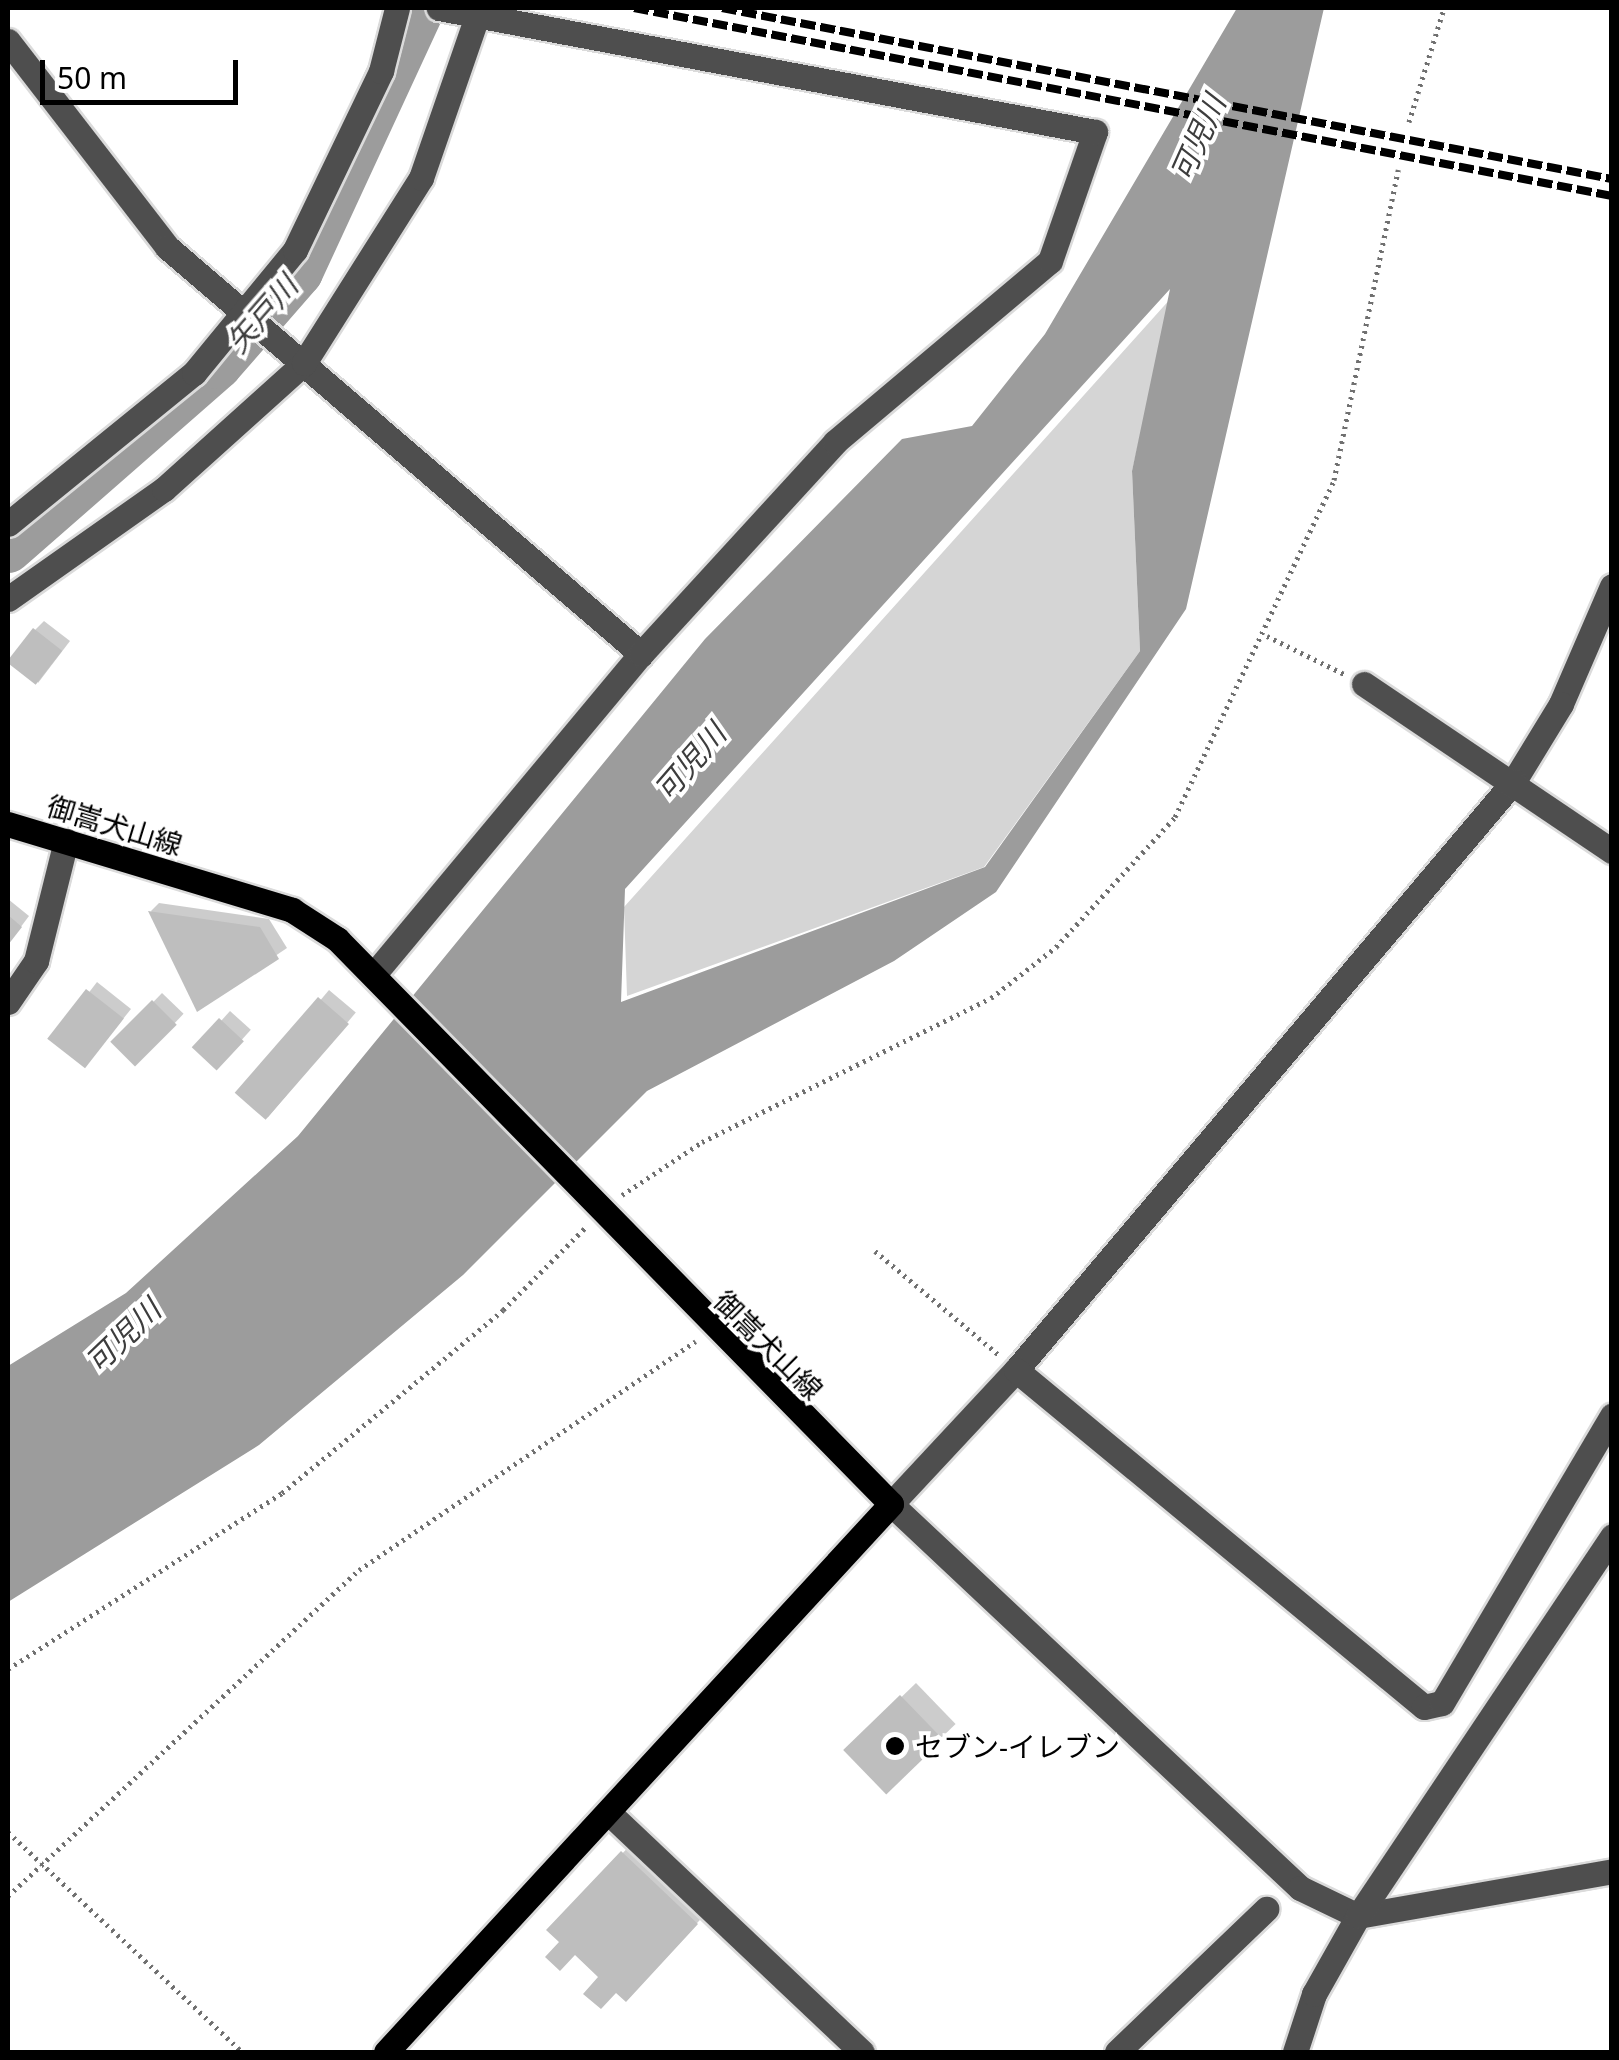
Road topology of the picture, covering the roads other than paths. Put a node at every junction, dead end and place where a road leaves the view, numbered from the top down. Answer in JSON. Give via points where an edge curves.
{"nodes":[{"id":1,"x":397,"y":8,"type":"edge"},
{"id":2,"x":439,"y":8,"type":"edge"},
{"id":3,"x":476,"y":16,"type":"junction"},
{"id":4,"x":8,"y":42,"type":"edge"},
{"id":5,"x":243,"y":314,"type":"junction"},
{"id":6,"x":299,"y":359,"type":"junction"},
{"id":7,"x":8,"y":524,"type":"edge"},
{"id":8,"x":1612,"y":586,"type":"edge"},
{"id":9,"x":8,"y":599,"type":"edge"},
{"id":10,"x":641,"y":654,"type":"junction"},
{"id":11,"x":1364,"y":684,"type":"road end"},
{"id":12,"x":1514,"y":782,"type":"junction"},
{"id":13,"x":8,"y":824,"type":"edge"},
{"id":14,"x":66,"y":841,"type":"junction"},
{"id":15,"x":1612,"y":851,"type":"edge"},
{"id":16,"x":381,"y":979,"type":"junction"},
{"id":17,"x":8,"y":1002,"type":"edge"},
{"id":18,"x":1016,"y":1370,"type":"junction"},
{"id":19,"x":1612,"y":1415,"type":"edge"},
{"id":20,"x":890,"y":1504,"type":"junction"},
{"id":21,"x":1612,"y":1536,"type":"edge"},
{"id":22,"x":609,"y":1812,"type":"junction"},
{"id":23,"x":1612,"y":1871,"type":"edge"},
{"id":24,"x":1266,"y":1909,"type":"dead end"},
{"id":25,"x":1358,"y":1916,"type":"junction"},
{"id":26,"x":386,"y":2052,"type":"edge"},
{"id":27,"x":862,"y":2052,"type":"edge"},
{"id":28,"x":1117,"y":2052,"type":"edge"},
{"id":29,"x":1295,"y":2052,"type":"edge"}],
"edges":[{"from":1,"to":5,"type":"street","via":[[381,71],[328,190],[295,250]]},
{"from":2,"to":3,"type":"street"},
{"from":3,"to":6,"type":"street","via":[[421,178]]},
{"from":3,"to":10,"type":"street","via":[[1094,132],[1050,261],[835,442]]},
{"from":4,"to":5,"type":"street","via":[[142,222]]},
{"from":5,"to":6,"type":"street"},
{"from":5,"to":7,"type":"street","via":[[141,424]]},
{"from":6,"to":9,"type":"street","via":[[164,489]]},
{"from":6,"to":10,"type":"street"},
{"from":8,"to":12,"type":"street","via":[[1561,704]]},
{"from":10,"to":16,"type":"street"},
{"from":11,"to":12,"type":"street"},
{"from":12,"to":15,"type":"street"},
{"from":12,"to":18,"type":"street"},
{"from":13,"to":14,"type":"main road","name":"御嵩犬山線"},
{"from":14,"to":16,"type":"main road","name":"御嵩犬山線","via":[[292,910]]},
{"from":14,"to":17,"type":"street","via":[[36,961]]},
{"from":16,"to":20,"type":"main road","name":"御嵩犬山線","via":[[712,1331]]},
{"from":18,"to":19,"type":"street","via":[[1424,1706],[1442,1703]]},
{"from":18,"to":20,"type":"street"},
{"from":20,"to":22,"type":"main road"},
{"from":20,"to":25,"type":"street","via":[[1300,1888]]},
{"from":21,"to":25,"type":"street"},
{"from":22,"to":26,"type":"main road"},
{"from":22,"to":27,"type":"street"},
{"from":23,"to":25,"type":"street"},
{"from":24,"to":28,"type":"street"},
{"from":25,"to":29,"type":"street"}]}
